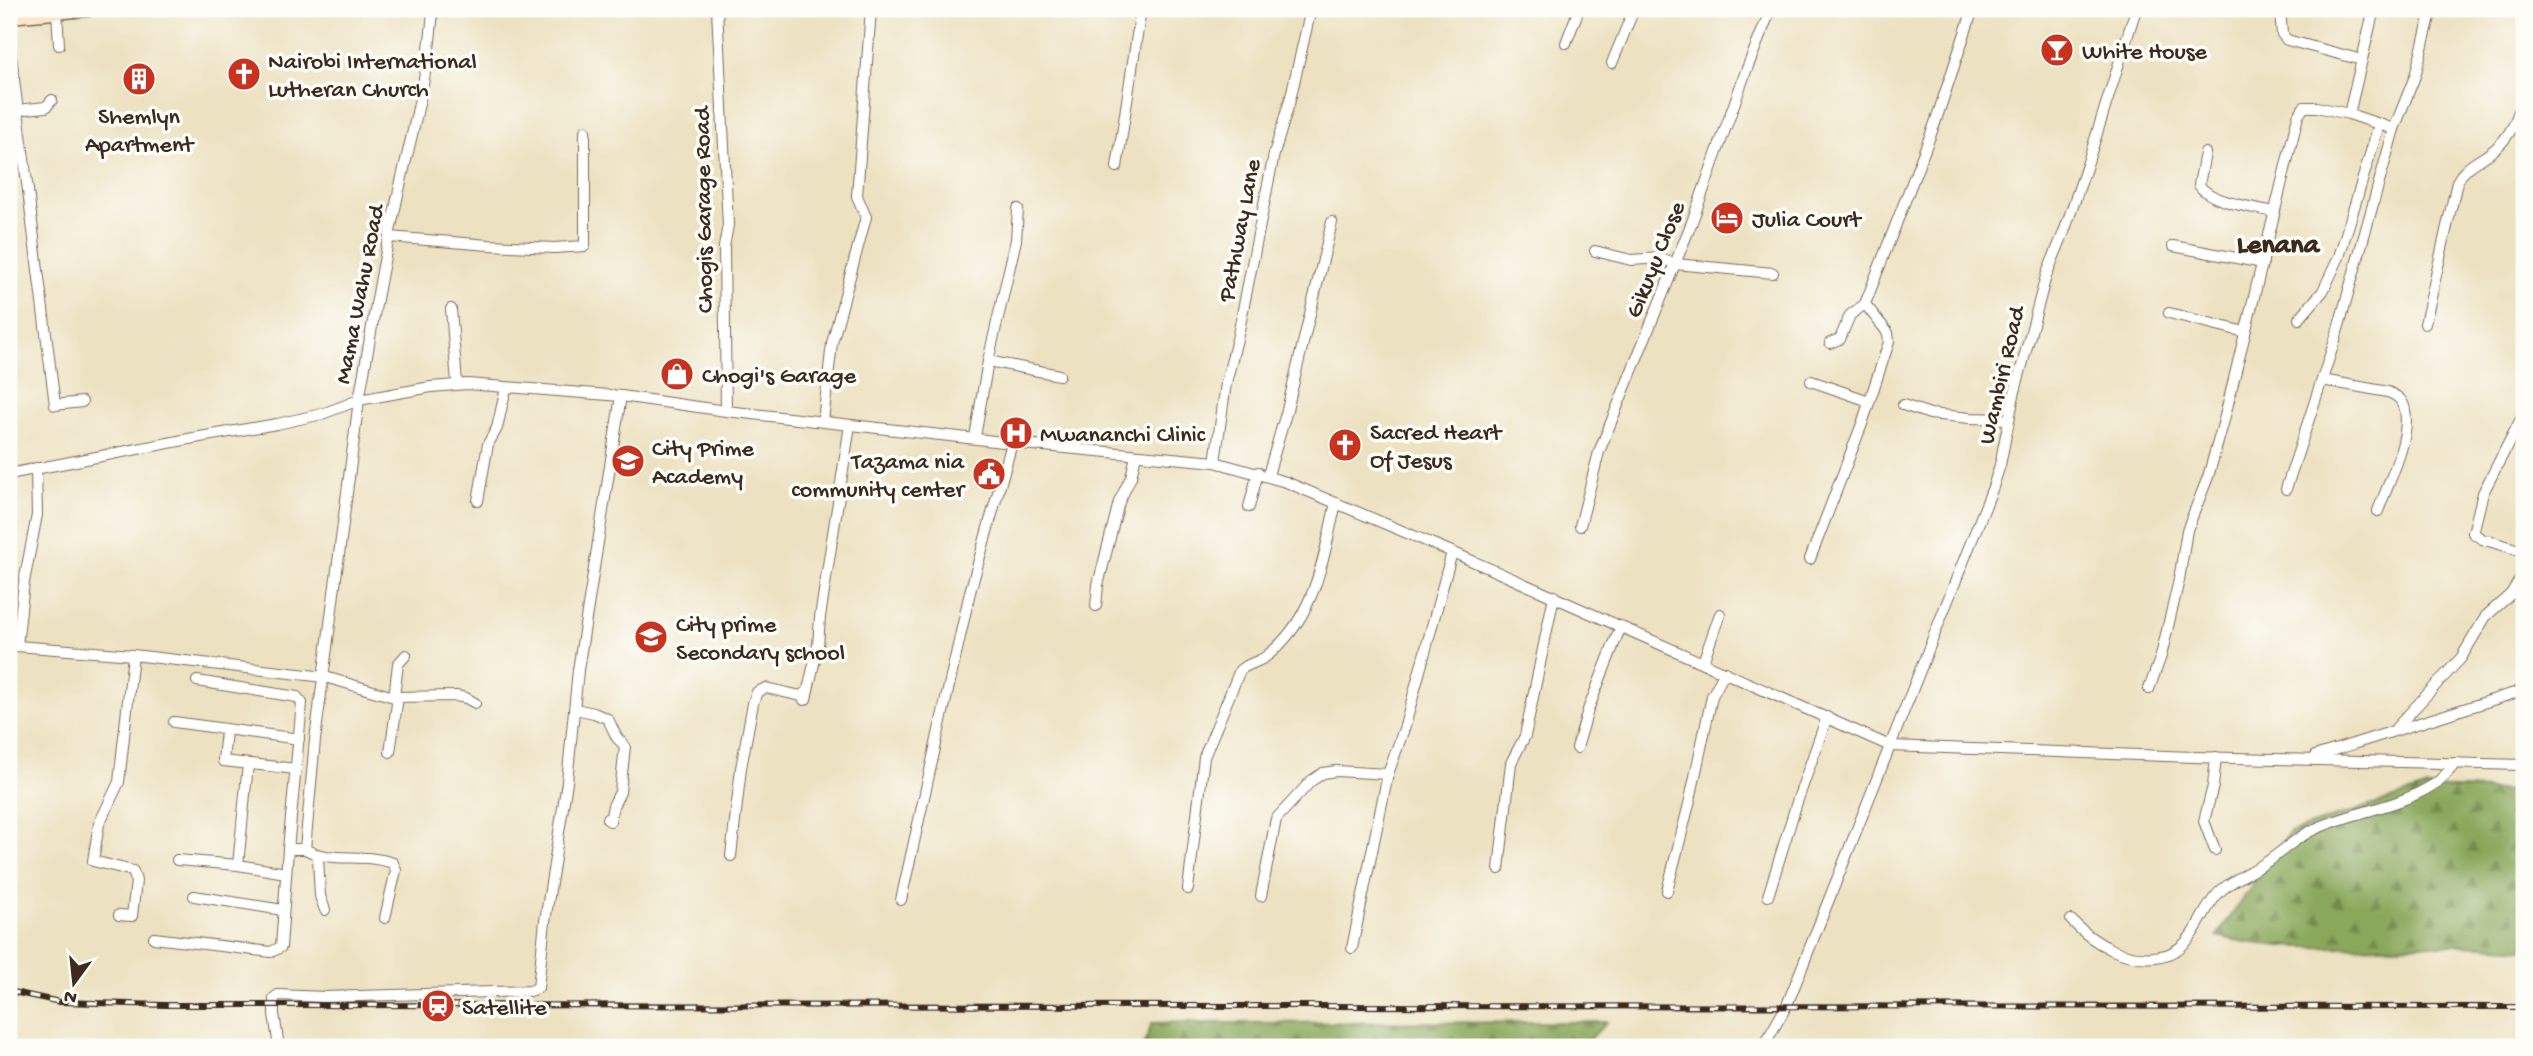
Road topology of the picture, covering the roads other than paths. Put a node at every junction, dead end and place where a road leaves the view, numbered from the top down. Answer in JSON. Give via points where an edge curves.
{"nodes":[{"id":1,"x":88,"y":9,"type":"edge"},
{"id":2,"x":433,"y":9,"type":"edge"},
{"id":3,"x":717,"y":9,"type":"edge"},
{"id":4,"x":871,"y":9,"type":"edge"},
{"id":5,"x":1141,"y":9,"type":"edge"},
{"id":6,"x":1311,"y":9,"type":"edge"},
{"id":7,"x":1579,"y":9,"type":"edge"},
{"id":8,"x":1633,"y":9,"type":"edge"},
{"id":9,"x":1771,"y":9,"type":"edge"},
{"id":10,"x":1973,"y":9,"type":"edge"},
{"id":11,"x":2136,"y":9,"type":"edge"},
{"id":12,"x":2280,"y":9,"type":"edge"},
{"id":13,"x":2374,"y":9,"type":"edge"},
{"id":14,"x":2432,"y":9,"type":"edge"},
{"id":15,"x":57,"y":12,"type":"junction"},
{"id":16,"x":9,"y":16,"type":"edge"},
{"id":17,"x":9,"y":40,"type":"edge"},
{"id":18,"x":1566,"y":43,"type":"dead end"},
{"id":19,"x":59,"y":45,"type":"dead end"},
{"id":20,"x":2362,"y":60,"type":"junction"},
{"id":21,"x":1612,"y":63,"type":"dead end"},
{"id":22,"x":11,"y":77,"type":"edge"},
{"id":23,"x":2524,"y":94,"type":"edge"},
{"id":24,"x":52,"y":100,"type":"dead end"},
{"id":25,"x":17,"y":110,"type":"junction"},
{"id":26,"x":2349,"y":114,"type":"junction"},
{"id":27,"x":2379,"y":125,"type":"junction"},
{"id":28,"x":2394,"y":130,"type":"junction"},
{"id":29,"x":585,"y":131,"type":"dead end"},
{"id":30,"x":2205,"y":152,"type":"dead end"},
{"id":31,"x":1117,"y":167,"type":"dead end"},
{"id":32,"x":1018,"y":209,"type":"dead end"},
{"id":33,"x":2274,"y":212,"type":"junction"},
{"id":34,"x":1332,"y":222,"type":"dead end"},
{"id":35,"x":388,"y":237,"type":"junction"},
{"id":36,"x":2173,"y":246,"type":"dead end"},
{"id":37,"x":1595,"y":251,"type":"dead end"},
{"id":38,"x":2263,"y":263,"type":"junction"},
{"id":39,"x":1675,"y":264,"type":"junction"},
{"id":40,"x":1773,"y":273,"type":"dead end"},
{"id":41,"x":1865,"y":304,"type":"junction"},
{"id":42,"x":451,"y":309,"type":"dead end"},
{"id":43,"x":2169,"y":313,"type":"dead end"},
{"id":44,"x":2299,"y":320,"type":"dead end"},
{"id":45,"x":2425,"y":324,"type":"dead end"},
{"id":46,"x":2245,"y":332,"type":"junction"},
{"id":47,"x":1830,"y":342,"type":"dead end"},
{"id":48,"x":988,"y":361,"type":"junction"},
{"id":49,"x":1059,"y":375,"type":"dead end"},
{"id":50,"x":2322,"y":380,"type":"junction"},
{"id":51,"x":1811,"y":381,"type":"dead end"},
{"id":52,"x":457,"y":383,"type":"junction"},
{"id":53,"x":506,"y":388,"type":"junction"},
{"id":54,"x":621,"y":396,"type":"junction"},
{"id":55,"x":359,"y":400,"type":"junction"},
{"id":56,"x":1869,"y":401,"type":"junction"},
{"id":57,"x":82,"y":402,"type":"dead end"},
{"id":58,"x":1903,"y":405,"type":"dead end"},
{"id":59,"x":726,"y":411,"type":"junction"},
{"id":60,"x":2524,"y":413,"type":"edge"},
{"id":61,"x":2009,"y":419,"type":"junction"},
{"id":62,"x":823,"y":421,"type":"junction"},
{"id":63,"x":850,"y":425,"type":"junction"},
{"id":64,"x":975,"y":437,"type":"junction"},
{"id":65,"x":1012,"y":443,"type":"junction"},
{"id":66,"x":1136,"y":455,"type":"junction"},
{"id":67,"x":1215,"y":462,"type":"junction"},
{"id":68,"x":36,"y":468,"type":"junction"},
{"id":69,"x":9,"y":474,"type":"edge"},
{"id":70,"x":1263,"y":474,"type":"junction"},
{"id":71,"x":2287,"y":489,"type":"dead end"},
{"id":72,"x":478,"y":501,"type":"dead end"},
{"id":73,"x":1336,"y":503,"type":"junction"},
{"id":74,"x":1249,"y":507,"type":"dead end"},
{"id":75,"x":2378,"y":511,"type":"dead end"},
{"id":76,"x":1580,"y":526,"type":"dead end"},
{"id":77,"x":2524,"y":548,"type":"edge"},
{"id":78,"x":1452,"y":552,"type":"junction"},
{"id":79,"x":1810,"y":559,"type":"dead end"},
{"id":80,"x":2524,"y":573,"type":"edge"},
{"id":81,"x":1554,"y":596,"type":"junction"},
{"id":82,"x":1096,"y":606,"type":"dead end"},
{"id":83,"x":1720,"y":614,"type":"dead end"},
{"id":84,"x":1621,"y":626,"type":"junction"},
{"id":85,"x":13,"y":647,"type":"edge"},
{"id":86,"x":133,"y":655,"type":"junction"},
{"id":87,"x":406,"y":655,"type":"dead end"},
{"id":88,"x":1703,"y":662,"type":"junction"},
{"id":89,"x":1725,"y":672,"type":"junction"},
{"id":90,"x":325,"y":677,"type":"junction"},
{"id":91,"x":197,"y":681,"type":"dead end"},
{"id":92,"x":2149,"y":689,"type":"dead end"},
{"id":93,"x":2524,"y":690,"type":"edge"},
{"id":94,"x":396,"y":697,"type":"junction"},
{"id":95,"x":475,"y":703,"type":"dead end"},
{"id":96,"x":575,"y":709,"type":"junction"},
{"id":97,"x":1826,"y":717,"type":"junction"},
{"id":98,"x":174,"y":722,"type":"dead end"},
{"id":99,"x":2395,"y":729,"type":"junction"},
{"id":100,"x":226,"y":730,"type":"junction"},
{"id":101,"x":299,"y":739,"type":"junction"},
{"id":102,"x":1890,"y":746,"type":"junction"},
{"id":103,"x":1577,"y":748,"type":"dead end"},
{"id":104,"x":390,"y":752,"type":"dead end"},
{"id":105,"x":2216,"y":757,"type":"junction"},
{"id":106,"x":2306,"y":759,"type":"junction"},
{"id":107,"x":2456,"y":763,"type":"junction"},
{"id":108,"x":248,"y":764,"type":"junction"},
{"id":109,"x":2524,"y":765,"type":"edge"},
{"id":110,"x":296,"y":769,"type":"junction"},
{"id":111,"x":1388,"y":774,"type":"junction"},
{"id":112,"x":607,"y":819,"type":"dead end"},
{"id":113,"x":288,"y":849,"type":"junction"},
{"id":114,"x":305,"y":849,"type":"junction"},
{"id":115,"x":2215,"y":850,"type":"dead end"},
{"id":116,"x":318,"y":856,"type":"junction"},
{"id":117,"x":731,"y":856,"type":"dead end"},
{"id":118,"x":177,"y":860,"type":"dead end"},
{"id":119,"x":237,"y":866,"type":"junction"},
{"id":120,"x":1499,"y":869,"type":"dead end"},
{"id":121,"x":286,"y":873,"type":"junction"},
{"id":122,"x":1188,"y":889,"type":"dead end"},
{"id":123,"x":1667,"y":891,"type":"dead end"},
{"id":124,"x":1768,"y":895,"type":"dead end"},
{"id":125,"x":1261,"y":896,"type":"dead end"},
{"id":126,"x":194,"y":897,"type":"dead end"},
{"id":127,"x":901,"y":900,"type":"dead end"},
{"id":128,"x":283,"y":910,"type":"junction"},
{"id":129,"x":325,"y":910,"type":"dead end"},
{"id":130,"x":119,"y":915,"type":"dead end"},
{"id":131,"x":385,"y":918,"type":"dead end"},
{"id":132,"x":2071,"y":920,"type":"dead end"},
{"id":133,"x":154,"y":938,"type":"dead end"},
{"id":134,"x":1352,"y":948,"type":"dead end"},
{"id":135,"x":279,"y":1047,"type":"edge"},
{"id":136,"x":1763,"y":1047,"type":"edge"}],
"edges":[{"from":1,"to":15,"type":"main road"},
{"from":2,"to":35,"type":"street","name":"Mama Wahu Road","via":[[422,95]]},
{"from":3,"to":59,"type":"street","name":"Chogis Garage Road","via":[[728,225],[724,261]]},
{"from":4,"to":62,"type":"street","via":[[857,196],[866,217],[832,343]]},
{"from":5,"to":31,"type":"street"},
{"from":6,"to":67,"type":"street","name":"Pathway Lane","via":[[1274,154],[1226,383]]},
{"from":7,"to":18,"type":"street"},
{"from":8,"to":21,"type":"street"},
{"from":9,"to":39,"type":"street","name":"Gikuyu Close"},
{"from":10,"to":41,"type":"street","via":[[1934,126]]},
{"from":11,"to":61,"type":"street","name":"Wambiri Road","via":[[2046,276]]},
{"from":12,"to":20,"type":"street","via":[[2282,34],[2287,40]]},
{"from":13,"to":20,"type":"street"},
{"from":14,"to":28,"type":"street","via":[[2420,59]]},
{"from":15,"to":16,"type":"main road"},
{"from":15,"to":19,"type":"street"},
{"from":17,"to":22,"type":"street"},
{"from":20,"to":26,"type":"street"},
{"from":22,"to":25,"type":"street"},
{"from":23,"to":45,"type":"street","via":[[2504,141],[2462,171],[2457,182]]},
{"from":24,"to":25,"type":"street","via":[[46,107]]},
{"from":25,"to":57,"type":"street","via":[[55,405]]},
{"from":26,"to":27,"type":"street"},
{"from":26,"to":33,"type":"street","via":[[2304,107],[2292,134]]},
{"from":27,"to":28,"type":"street"},
{"from":27,"to":44,"type":"street","via":[[2339,257],[2323,290]]},
{"from":28,"to":50,"type":"street"},
{"from":29,"to":35,"type":"street","via":[[585,246],[489,246]]},
{"from":30,"to":33,"type":"street","via":[[2199,185],[2203,191]]},
{"from":32,"to":48,"type":"street","via":[[1016,240]]},
{"from":33,"to":38,"type":"street"},
{"from":34,"to":70,"type":"street","via":[[1287,410]]},
{"from":35,"to":55,"type":"street","name":"Mama Wahu Road"},
{"from":36,"to":38,"type":"street"},
{"from":37,"to":39,"type":"street","via":[[1631,260],[1661,258]]},
{"from":38,"to":46,"type":"street"},
{"from":39,"to":40,"type":"street"},
{"from":39,"to":76,"type":"street","name":"Gikuyu Close","via":[[1599,452]]},
{"from":41,"to":47,"type":"street","via":[[1848,318],[1840,339]]},
{"from":41,"to":56,"type":"street","via":[[1888,333],[1889,342]]},
{"from":42,"to":52,"type":"street"},
{"from":43,"to":46,"type":"street"},
{"from":46,"to":92,"type":"street","via":[[2208,477],[2187,530],[2161,656]]},
{"from":48,"to":49,"type":"street"},
{"from":48,"to":64,"type":"street"},
{"from":50,"to":71,"type":"street"},
{"from":50,"to":75,"type":"street","via":[[2388,392],[2404,405],[2399,456]]},
{"from":51,"to":56,"type":"street"},
{"from":52,"to":53,"type":"street"},
{"from":52,"to":55,"type":"street"},
{"from":53,"to":54,"type":"street"},
{"from":53,"to":72,"type":"street","via":[[497,428],[488,444]]},
{"from":54,"to":59,"type":"street"},
{"from":54,"to":96,"type":"street"},
{"from":55,"to":68,"type":"street","name":"Mama Wahu Road","via":[[278,424]]},
{"from":55,"to":90,"type":"street"},
{"from":56,"to":79,"type":"street"},
{"from":58,"to":61,"type":"street","via":[[1930,414]]},
{"from":59,"to":62,"type":"street"},
{"from":60,"to":77,"type":"street","via":[[2483,493],[2473,533]]},
{"from":61,"to":102,"type":"street","name":"Wambiri Road","via":[[1993,487]]},
{"from":62,"to":63,"type":"street"},
{"from":63,"to":64,"type":"street"},
{"from":63,"to":117,"type":"street","via":[[807,694],[804,700],[803,694],[766,688],[757,692],[741,768]]},
{"from":64,"to":65,"type":"street"},
{"from":65,"to":66,"type":"street"},
{"from":65,"to":127,"type":"street","via":[[970,592]]},
{"from":66,"to":67,"type":"street"},
{"from":66,"to":82,"type":"street","via":[[1119,502]]},
{"from":67,"to":70,"type":"street"},
{"from":68,"to":69,"type":"street","name":"Mama Wahu Road"},
{"from":68,"to":85,"type":"street","via":[[37,515]]},
{"from":70,"to":73,"type":"street"},
{"from":70,"to":74,"type":"street"},
{"from":73,"to":78,"type":"street"},
{"from":73,"to":122,"type":"street","via":[[1309,605],[1272,652],[1240,670],[1211,736],[1202,767]]},
{"from":78,"to":81,"type":"street"},
{"from":78,"to":111,"type":"street"},
{"from":80,"to":99,"type":"street","via":[[2511,594],[2486,616],[2461,658]]},
{"from":81,"to":84,"type":"street"},
{"from":81,"to":120,"type":"street","via":[[1525,736],[1511,763]]},
{"from":83,"to":88,"type":"street"},
{"from":84,"to":88,"type":"street"},
{"from":84,"to":103,"type":"street"},
{"from":85,"to":86,"type":"street"},
{"from":86,"to":90,"type":"street"},
{"from":86,"to":130,"type":"street","via":[[119,782],[99,824],[93,861],[134,871],[132,916]]},
{"from":87,"to":94,"type":"street","via":[[398,664]]},
{"from":88,"to":89,"type":"street"},
{"from":89,"to":97,"type":"street"},
{"from":89,"to":123,"type":"street","via":[[1712,696]]},
{"from":90,"to":94,"type":"street"},
{"from":90,"to":114,"type":"street"},
{"from":91,"to":101,"type":"street","via":[[297,697],[302,703]]},
{"from":93,"to":99,"type":"street"},
{"from":94,"to":95,"type":"street","via":[[456,696]]},
{"from":94,"to":104,"type":"street"},
{"from":96,"to":112,"type":"street","via":[[608,719],[625,746],[620,792],[610,821]]},
{"from":96,"to":135,"type":"street","via":[[538,988],[278,995],[274,1014]]},
{"from":97,"to":102,"type":"street"},
{"from":97,"to":124,"type":"street"},
{"from":98,"to":100,"type":"street"},
{"from":99,"to":106,"type":"street"},
{"from":100,"to":101,"type":"street"},
{"from":100,"to":108,"type":"street","via":[[223,761]]},
{"from":101,"to":110,"type":"street"},
{"from":102,"to":105,"type":"street"},
{"from":102,"to":136,"type":"street","name":"Wambiri Road","via":[[1787,1005]]},
{"from":105,"to":106,"type":"street"},
{"from":105,"to":115,"type":"street","via":[[2204,821]]},
{"from":106,"to":107,"type":"street"},
{"from":107,"to":109,"type":"street"},
{"from":107,"to":132,"type":"street","via":[[2435,784],[2310,831],[2230,883],[2208,906],[2191,939],[2174,952],[2150,957],[2104,948]]},
{"from":108,"to":110,"type":"street"},
{"from":108,"to":119,"type":"street"},
{"from":110,"to":113,"type":"street"},
{"from":111,"to":125,"type":"street","via":[[1336,771],[1311,781],[1276,819]]},
{"from":111,"to":134,"type":"street"},
{"from":113,"to":114,"type":"street"},
{"from":113,"to":121,"type":"street"},
{"from":114,"to":116,"type":"street"},
{"from":116,"to":129,"type":"street"},
{"from":116,"to":131,"type":"street","via":[[369,856],[393,863],[396,870]]},
{"from":118,"to":119,"type":"street"},
{"from":119,"to":121,"type":"street"},
{"from":121,"to":128,"type":"street"},
{"from":126,"to":128,"type":"street"},
{"from":128,"to":133,"type":"street","via":[[281,947],[275,951]]}]}
